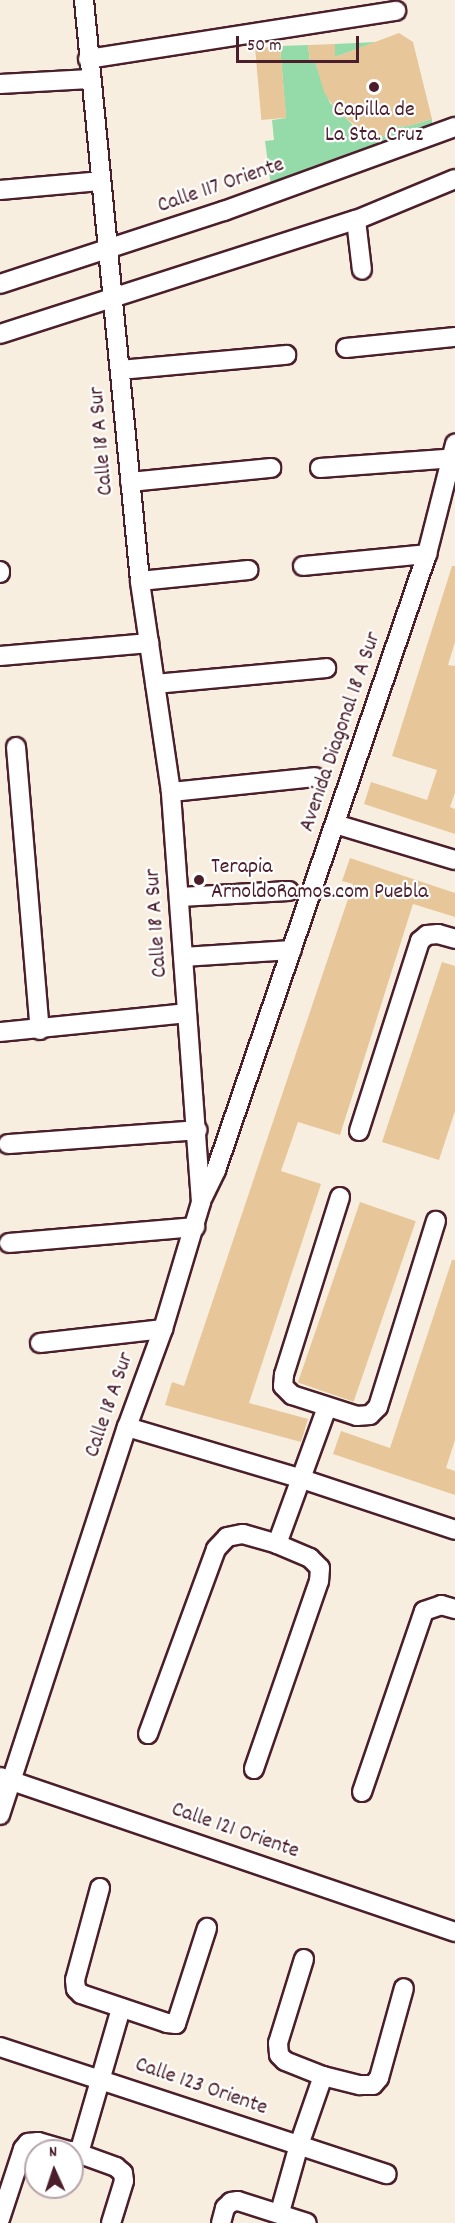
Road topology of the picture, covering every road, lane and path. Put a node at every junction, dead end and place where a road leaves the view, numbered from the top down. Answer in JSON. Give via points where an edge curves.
{"nodes":[{"id":1,"x":84,"y":0,"type":"edge"},
{"id":2,"x":396,"y":11,"type":"dead end"},
{"id":3,"x":88,"y":59,"type":"junction"},
{"id":4,"x":90,"y":79,"type":"junction"},
{"id":5,"x":0,"y":84,"type":"edge"},
{"id":6,"x":455,"y":127,"type":"edge"},
{"id":7,"x":455,"y":179,"type":"edge"},
{"id":8,"x":100,"y":180,"type":"junction"},
{"id":9,"x":0,"y":190,"type":"edge"},
{"id":10,"x":356,"y":220,"type":"junction"},
{"id":11,"x":108,"y":249,"type":"junction"},
{"id":12,"x":362,"y":270,"type":"dead end"},
{"id":13,"x":0,"y":284,"type":"edge"},
{"id":14,"x":113,"y":299,"type":"junction"},
{"id":15,"x":0,"y":334,"type":"edge"},
{"id":16,"x":455,"y":337,"type":"edge"},
{"id":17,"x":346,"y":348,"type":"dead end"},
{"id":18,"x":286,"y":355,"type":"dead end"},
{"id":19,"x":120,"y":370,"type":"junction"},
{"id":20,"x":454,"y":453,"type":"edge"},
{"id":21,"x":271,"y":468,"type":"dead end"},
{"id":22,"x":320,"y":468,"type":"dead end"},
{"id":23,"x":130,"y":482,"type":"junction"},
{"id":24,"x":427,"y":554,"type":"junction"},
{"id":25,"x":303,"y":566,"type":"dead end"},
{"id":26,"x":248,"y":570,"type":"dead end"},
{"id":27,"x":140,"y":581,"type":"junction"},
{"id":28,"x":149,"y":643,"type":"junction"},
{"id":29,"x":0,"y":656,"type":"edge"},
{"id":30,"x":326,"y":668,"type":"dead end"},
{"id":31,"x":155,"y":684,"type":"junction"},
{"id":32,"x":16,"y":747,"type":"dead end"},
{"id":33,"x":315,"y":777,"type":"dead end"},
{"id":34,"x":171,"y":792,"type":"junction"},
{"id":35,"x":335,"y":824,"type":"junction"},
{"id":36,"x":455,"y":860,"type":"edge"},
{"id":37,"x":289,"y":891,"type":"dead end"},
{"id":38,"x":180,"y":897,"type":"junction"},
{"id":39,"x":455,"y":939,"type":"edge"},
{"id":40,"x":292,"y":950,"type":"junction"},
{"id":41,"x":183,"y":957,"type":"junction"},
{"id":42,"x":186,"y":1013,"type":"junction"},
{"id":43,"x":40,"y":1030,"type":"junction"},
{"id":44,"x":0,"y":1032,"type":"edge"},
{"id":45,"x":197,"y":1130,"type":"junction"},
{"id":46,"x":359,"y":1131,"type":"dead end"},
{"id":47,"x":8,"y":1144,"type":"dead end"},
{"id":48,"x":340,"y":1197,"type":"dead end"},
{"id":49,"x":201,"y":1202,"type":"junction"},
{"id":50,"x":436,"y":1221,"type":"dead end"},
{"id":51,"x":195,"y":1227,"type":"junction"},
{"id":52,"x":9,"y":1243,"type":"dead end"},
{"id":53,"x":163,"y":1329,"type":"junction"},
{"id":54,"x":40,"y":1342,"type":"dead end"},
{"id":55,"x":327,"y":1407,"type":"junction"},
{"id":56,"x":127,"y":1427,"type":"junction"},
{"id":57,"x":302,"y":1479,"type":"junction"},
{"id":58,"x":455,"y":1530,"type":"edge"},
{"id":59,"x":277,"y":1544,"type":"junction"},
{"id":60,"x":455,"y":1609,"type":"edge"},
{"id":61,"x":148,"y":1734,"type":"dead end"},
{"id":62,"x":254,"y":1769,"type":"dead end"},
{"id":63,"x":5,"y":1778,"type":"edge"},
{"id":64,"x":362,"y":1792,"type":"dead end"},
{"id":65,"x":0,"y":1815,"type":"edge"},
{"id":66,"x":100,"y":1888,"type":"dead end"},
{"id":67,"x":207,"y":1928,"type":"dead end"},
{"id":68,"x":455,"y":1932,"type":"edge"},
{"id":69,"x":304,"y":1959,"type":"dead end"},
{"id":70,"x":404,"y":1988,"type":"dead end"},
{"id":71,"x":121,"y":2008,"type":"junction"},
{"id":72,"x":0,"y":2047,"type":"edge"},
{"id":73,"x":323,"y":2076,"type":"junction"},
{"id":74,"x":102,"y":2079,"type":"junction"},
{"id":75,"x":79,"y":2139,"type":"edge"},
{"id":76,"x":299,"y":2145,"type":"junction"},
{"id":77,"x":24,"y":2147,"type":"edge"},
{"id":78,"x":84,"y":2156,"type":"edge"},
{"id":79,"x":387,"y":2174,"type":"dead end"},
{"id":80,"x":279,"y":2212,"type":"junction"},
{"id":81,"x":0,"y":2218,"type":"edge"},
{"id":82,"x":111,"y":2223,"type":"edge"},
{"id":83,"x":221,"y":2223,"type":"edge"},
{"id":84,"x":307,"y":2223,"type":"edge"}],
"edges":[{"from":1,"to":3,"type":"street","name":"Calle 18 A Sur"},
{"from":2,"to":3,"type":"street"},
{"from":3,"to":4,"type":"street","name":"Calle 18 A Sur"},
{"from":4,"to":5,"type":"street"},
{"from":4,"to":8,"type":"street","name":"Calle 18 A Sur"},
{"from":6,"to":11,"type":"street","name":"Calle 117 Oriente"},
{"from":7,"to":10,"type":"street"},
{"from":8,"to":9,"type":"street"},
{"from":8,"to":11,"type":"street","name":"Calle 18 A Sur"},
{"from":10,"to":12,"type":"street"},
{"from":10,"to":14,"type":"street"},
{"from":11,"to":13,"type":"street","name":"Calle 117 Oriente"},
{"from":11,"to":14,"type":"street","name":"Calle 18 A Sur"},
{"from":14,"to":15,"type":"street"},
{"from":14,"to":19,"type":"street","name":"Calle 18 A Sur"},
{"from":16,"to":17,"type":"street"},
{"from":18,"to":19,"type":"street"},
{"from":19,"to":23,"type":"street","name":"Calle 18 A Sur"},
{"from":20,"to":22,"type":"street"},
{"from":20,"to":24,"type":"street","name":"Avenida Diagonal 18 A Sur"},
{"from":21,"to":23,"type":"street"},
{"from":23,"to":27,"type":"street","name":"Calle 18 A Sur"},
{"from":24,"to":25,"type":"street"},
{"from":24,"to":35,"type":"street","name":"Avenida Diagonal 18 A Sur"},
{"from":26,"to":27,"type":"street"},
{"from":27,"to":28,"type":"street","name":"Calle 18 A Sur"},
{"from":28,"to":29,"type":"street"},
{"from":28,"to":31,"type":"street","name":"Calle 18 A Sur"},
{"from":30,"to":31,"type":"street"},
{"from":31,"to":34,"type":"street","name":"Calle 18 A Sur"},
{"from":32,"to":43,"type":"street"},
{"from":33,"to":34,"type":"street"},
{"from":34,"to":38,"type":"street","name":"Calle 18 A Sur"},
{"from":35,"to":36,"type":"street"},
{"from":35,"to":40,"type":"street","name":"Avenida Diagonal 18 A Sur"},
{"from":37,"to":38,"type":"street"},
{"from":38,"to":41,"type":"street","name":"Calle 18 A Sur"},
{"from":39,"to":46,"type":"street","via":[[438,934],[427,935],[420,942]]},
{"from":40,"to":41,"type":"street"},
{"from":40,"to":49,"type":"street","name":"Avenida Diagonal 18 A Sur","via":[[216,1170]]},
{"from":41,"to":42,"type":"street","name":"Calle 18 A Sur"},
{"from":42,"to":43,"type":"street"},
{"from":42,"to":45,"type":"street","name":"Calle 18 A Sur"},
{"from":43,"to":44,"type":"street"},
{"from":45,"to":47,"type":"street"},
{"from":45,"to":49,"type":"street","name":"Calle 18 A Sur"},
{"from":48,"to":55,"type":"street","via":[[283,1386],[292,1395]]},
{"from":49,"to":51,"type":"street","name":"Calle 18 A Sur"},
{"from":50,"to":55,"type":"street","via":[[378,1407],[370,1415],[357,1416]]},
{"from":51,"to":52,"type":"street"},
{"from":51,"to":53,"type":"street","name":"Calle 18 A Sur"},
{"from":53,"to":54,"type":"street"},
{"from":53,"to":56,"type":"street","name":"Calle 18 A Sur"},
{"from":55,"to":57,"type":"street"},
{"from":56,"to":57,"type":"street"},
{"from":56,"to":63,"type":"street","name":"Calle 18 A Sur"},
{"from":57,"to":58,"type":"street"},
{"from":57,"to":59,"type":"street"},
{"from":59,"to":61,"type":"street","via":[[243,1534],[226,1537],[216,1549]]},
{"from":59,"to":62,"type":"street","via":[[310,1558],[320,1568],[319,1581]]},
{"from":60,"to":64,"type":"street","via":[[441,1605],[424,1611]]},
{"from":63,"to":65,"type":"street","name":"Calle 18 A Sur"},
{"from":63,"to":68,"type":"street","name":"Calle 121 Oriente"},
{"from":66,"to":71,"type":"street","via":[[75,1980],[76,1989]]},
{"from":67,"to":71,"type":"street","via":[[176,2024]]},
{"from":69,"to":73,"type":"street","via":[[278,2043],[279,2055]]},
{"from":70,"to":73,"type":"street","via":[[379,2078],[373,2085]]},
{"from":71,"to":74,"type":"street"},
{"from":72,"to":74,"type":"street","name":"Calle 123 Oriente"},
{"from":73,"to":76,"type":"street"},
{"from":74,"to":75,"type":"street"},
{"from":74,"to":76,"type":"street","name":"Calle 123 Oriente"},
{"from":76,"to":79,"type":"street","name":"Calle 123 Oriente"},
{"from":76,"to":80,"type":"street"},
{"from":77,"to":81,"type":"street"},
{"from":78,"to":82,"type":"street","via":[[123,2173]]},
{"from":80,"to":83,"type":"street","via":[[238,2200],[225,2208]]},
{"from":80,"to":84,"type":"street"}]}
